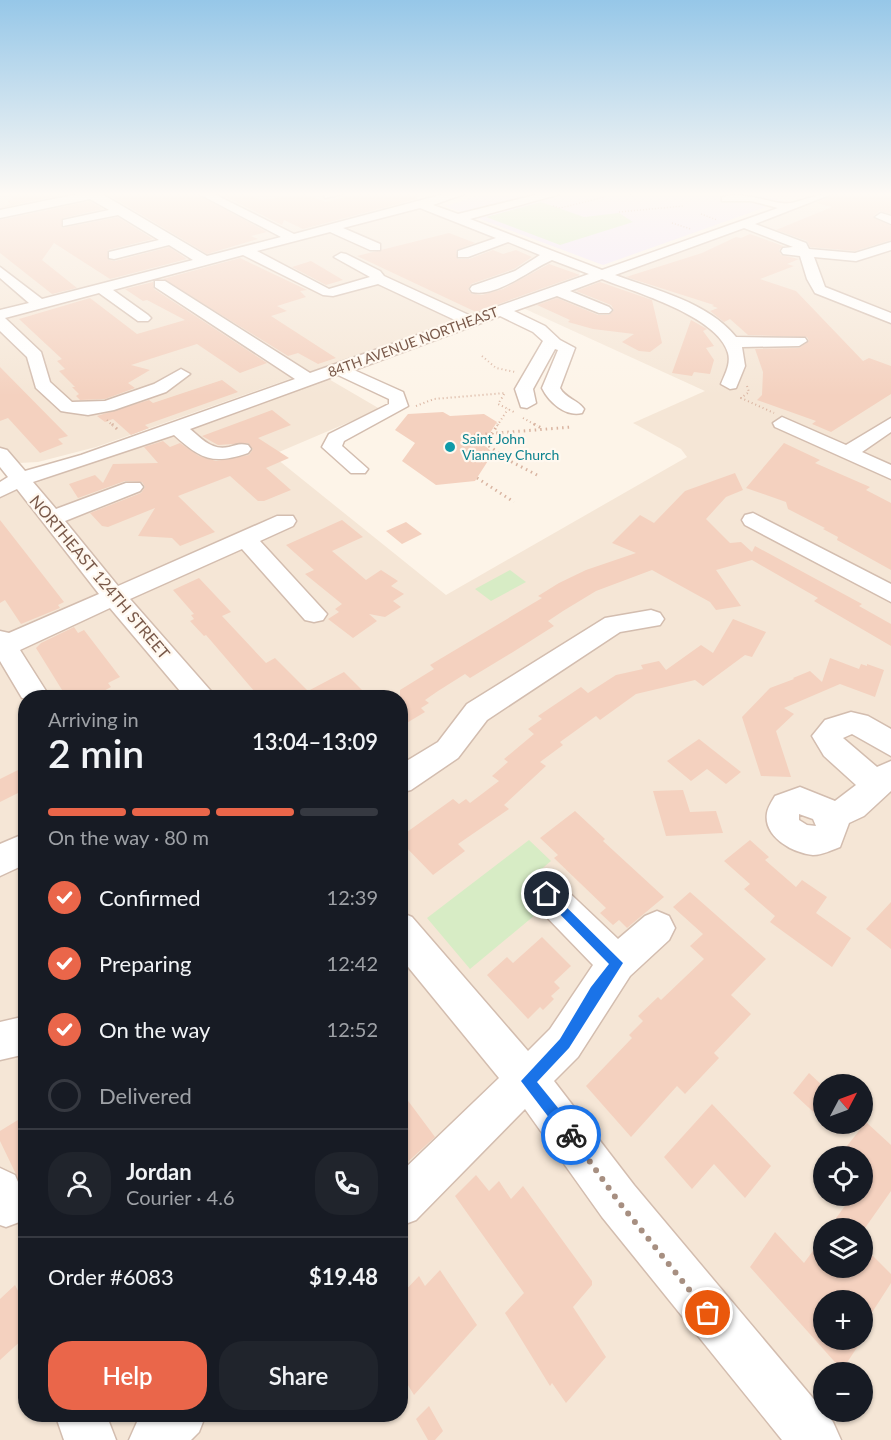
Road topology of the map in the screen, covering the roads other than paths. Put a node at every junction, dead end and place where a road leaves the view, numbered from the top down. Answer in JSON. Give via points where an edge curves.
{"nodes":[{"id":1,"x":205,"y":261,"type":"edge"},
{"id":2,"x":266,"y":261,"type":"edge"},
{"id":3,"x":349,"y":261,"type":"edge"},
{"id":4,"x":537,"y":261,"type":"edge"},
{"id":5,"x":568,"y":261,"type":"edge"},
{"id":6,"x":642,"y":261,"type":"edge"},
{"id":7,"x":807,"y":261,"type":"edge"},
{"id":8,"x":0,"y":271,"type":"edge"},
{"id":9,"x":604,"y":275,"type":"junction"},
{"id":10,"x":378,"y":279,"type":"junction"},
{"id":11,"x":160,"y":284,"type":"dead end"},
{"id":12,"x":101,"y":288,"type":"junction"},
{"id":13,"x":322,"y":289,"type":"junction"},
{"id":14,"x":477,"y":289,"type":"dead end"},
{"id":15,"x":294,"y":290,"type":"dead end"},
{"id":16,"x":558,"y":291,"type":"junction"},
{"id":17,"x":39,"y":304,"type":"junction"},
{"id":18,"x":604,"y":310,"type":"dead end"},
{"id":19,"x":501,"y":311,"type":"junction"},
{"id":20,"x":0,"y":315,"type":"edge"},
{"id":21,"x":143,"y":318,"type":"dead end"},
{"id":22,"x":891,"y":318,"type":"edge"},
{"id":23,"x":0,"y":322,"type":"edge"},
{"id":24,"x":471,"y":322,"type":"junction"},
{"id":25,"x":799,"y":341,"type":"dead end"},
{"id":26,"x":551,"y":342,"type":"junction"},
{"id":27,"x":731,"y":342,"type":"junction"},
{"id":28,"x":340,"y":369,"type":"junction"},
{"id":29,"x":181,"y":374,"type":"dead end"},
{"id":30,"x":309,"y":380,"type":"junction"},
{"id":31,"x":736,"y":381,"type":"road end"},
{"id":32,"x":527,"y":403,"type":"dead end"},
{"id":33,"x":573,"y":418,"type":"road end"},
{"id":34,"x":779,"y":419,"type":"road end"},
{"id":35,"x":891,"y":424,"type":"edge"},
{"id":36,"x":177,"y":427,"type":"junction"},
{"id":37,"x":241,"y":449,"type":"dead end"},
{"id":38,"x":847,"y":453,"type":"junction"},
{"id":39,"x":0,"y":454,"type":"edge"},
{"id":40,"x":358,"y":469,"type":"dead end"},
{"id":41,"x":891,"y":473,"type":"edge"},
{"id":42,"x":6,"y":483,"type":"edge"},
{"id":43,"x":134,"y":487,"type":"dead end"},
{"id":44,"x":50,"y":519,"type":"junction"},
{"id":45,"x":753,"y":520,"type":"dead end"},
{"id":46,"x":285,"y":521,"type":"dead end"},
{"id":47,"x":246,"y":539,"type":"junction"},
{"id":48,"x":891,"y":594,"type":"edge"},
{"id":49,"x":114,"y":597,"type":"junction"},
{"id":50,"x":314,"y":614,"type":"dead end"},
{"id":51,"x":651,"y":619,"type":"dead end"},
{"id":52,"x":2,"y":643,"type":"edge"},
{"id":53,"x":31,"y":690,"type":"edge"},
{"id":54,"x":196,"y":690,"type":"edge"},
{"id":55,"x":891,"y":744,"type":"edge"},
{"id":56,"x":408,"y":776,"type":"edge"},
{"id":57,"x":884,"y":779,"type":"edge"},
{"id":58,"x":830,"y":817,"type":"dead end"},
{"id":59,"x":18,"y":851,"type":"edge"},
{"id":60,"x":0,"y":861,"type":"edge"},
{"id":61,"x":547,"y":894,"type":"dead end"},
{"id":62,"x":657,"y":928,"type":"dead end"},
{"id":63,"x":408,"y":938,"type":"edge"},
{"id":64,"x":617,"y":963,"type":"junction"},
{"id":65,"x":18,"y":1037,"type":"edge"},
{"id":66,"x":0,"y":1041,"type":"edge"},
{"id":67,"x":528,"y":1081,"type":"junction"},
{"id":68,"x":408,"y":1196,"type":"edge"},
{"id":69,"x":83,"y":1422,"type":"edge"},
{"id":70,"x":173,"y":1422,"type":"edge"},
{"id":71,"x":90,"y":1440,"type":"edge"},
{"id":72,"x":155,"y":1440,"type":"edge"},
{"id":73,"x":815,"y":1440,"type":"edge"}],
"edges":[{"from":1,"to":12,"type":"street"},
{"from":2,"to":13,"type":"street"},
{"from":3,"to":10,"type":"street"},
{"from":4,"to":14,"type":"street","via":[[520,274]]},
{"from":5,"to":9,"type":"street"},
{"from":6,"to":9,"type":"street","name":"84TH AVENUE NORTHEAST"},
{"from":7,"to":22,"type":"street","via":[[820,290]]},
{"from":8,"to":17,"type":"street"},
{"from":9,"to":16,"type":"street","name":"84TH AVENUE NORTHEAST"},
{"from":9,"to":27,"type":"street","via":[[695,312]]},
{"from":10,"to":13,"type":"street"},
{"from":10,"to":24,"type":"street"},
{"from":11,"to":30,"type":"street"},
{"from":12,"to":17,"type":"street"},
{"from":12,"to":21,"type":"street"},
{"from":13,"to":15,"type":"street"},
{"from":16,"to":18,"type":"street"},
{"from":16,"to":19,"type":"street","name":"84TH AVENUE NORTHEAST"},
{"from":17,"to":20,"type":"street"},
{"from":19,"to":24,"type":"street","name":"84TH AVENUE NORTHEAST"},
{"from":19,"to":26,"type":"street","via":[[539,329]]},
{"from":23,"to":29,"type":"street","via":[[35,356],[42,384],[67,407],[88,410],[108,406],[160,388]]},
{"from":24,"to":28,"type":"street","name":"84TH AVENUE NORTHEAST"},
{"from":25,"to":27,"type":"street"},
{"from":26,"to":32,"type":"street","via":[[524,389]]},
{"from":26,"to":33,"type":"street","via":[[567,348],[551,388]]},
{"from":27,"to":31,"type":"street","via":[[738,366]]},
{"from":28,"to":30,"type":"street","name":"84TH AVENUE NORTHEAST"},
{"from":28,"to":40,"type":"street","via":[[397,396],[399,406],[336,438],[332,447]]},
{"from":30,"to":36,"type":"street","name":"84TH AVENUE NORTHEAST"},
{"from":34,"to":38,"type":"street"},
{"from":35,"to":38,"type":"street"},
{"from":36,"to":37,"type":"street","via":[[212,455]]},
{"from":36,"to":42,"type":"street","name":"84TH AVENUE NORTHEAST"},
{"from":38,"to":41,"type":"street"},
{"from":39,"to":42,"type":"street","name":"NORTHEAST 124TH STREET"},
{"from":42,"to":44,"type":"street","name":"NORTHEAST 124TH STREET"},
{"from":43,"to":44,"type":"street"},
{"from":44,"to":49,"type":"street","name":"NORTHEAST 124TH STREET"},
{"from":45,"to":48,"type":"street"},
{"from":46,"to":47,"type":"street"},
{"from":47,"to":49,"type":"street"},
{"from":47,"to":50,"type":"street"},
{"from":49,"to":52,"type":"street"},
{"from":49,"to":54,"type":"street","name":"NORTHEAST 124TH STREET"},
{"from":51,"to":56,"type":"street","via":[[614,624],[477,712],[448,750]]},
{"from":52,"to":53,"type":"street"},
{"from":55,"to":57,"type":"street","via":[[847,720],[827,736],[834,748]]},
{"from":57,"to":58,"type":"street","via":[[853,807]]},
{"from":59,"to":60,"type":"street"},
{"from":61,"to":64,"type":"street"},
{"from":62,"to":64,"type":"street"},
{"from":63,"to":67,"type":"street"},
{"from":64,"to":67,"type":"street","via":[[564,1043]]},
{"from":65,"to":66,"type":"street"},
{"from":67,"to":68,"type":"street"},
{"from":67,"to":73,"type":"street","via":[[618,1201]]},
{"from":69,"to":71,"type":"street"},
{"from":70,"to":72,"type":"street"}]}
